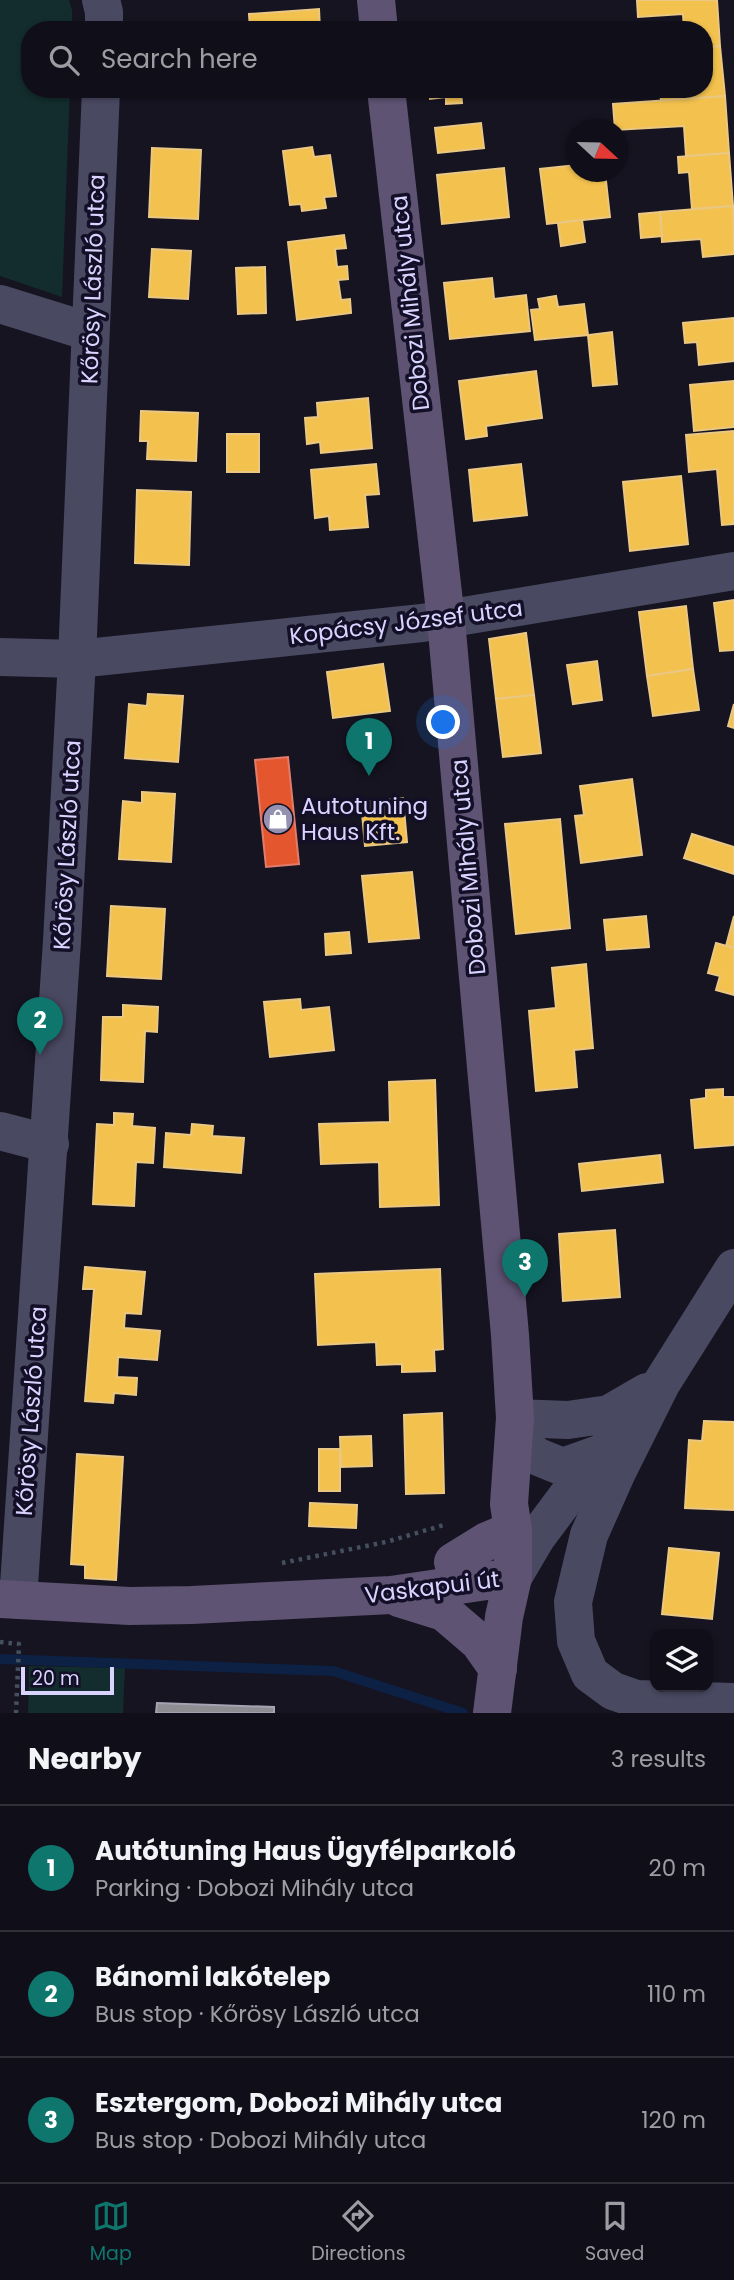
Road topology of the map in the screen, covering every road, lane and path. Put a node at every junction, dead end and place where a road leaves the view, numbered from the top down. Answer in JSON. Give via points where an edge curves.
{"nodes":[{"id":1,"x":101,"y":0,"type":"edge"},
{"id":2,"x":376,"y":0,"type":"edge"},
{"id":3,"x":104,"y":21,"type":"edge"},
{"id":4,"x":379,"y":21,"type":"edge"},
{"id":5,"x":101,"y":98,"type":"edge"},
{"id":6,"x":387,"y":98,"type":"edge"},
{"id":7,"x":0,"y":304,"type":"edge"},
{"id":8,"x":90,"y":332,"type":"junction"},
{"id":9,"x":734,"y":571,"type":"edge"},
{"id":10,"x":446,"y":620,"type":"junction"},
{"id":11,"x":0,"y":657,"type":"edge"},
{"id":12,"x":77,"y":659,"type":"junction"},
{"id":13,"x":0,"y":1131,"type":"edge"},
{"id":14,"x":50,"y":1143,"type":"junction"},
{"id":15,"x":734,"y":1268,"type":"edge"},
{"id":16,"x":661,"y":1384,"type":"junction"},
{"id":17,"x":514,"y":1427,"type":"junction"},
{"id":18,"x":605,"y":1452,"type":"junction"},
{"id":19,"x":513,"y":1530,"type":"junction"},
{"id":20,"x":386,"y":1542,"type":"dead end"},
{"id":21,"x":453,"y":1562,"type":"junction"},
{"id":22,"x":513,"y":1577,"type":"junction"},
{"id":23,"x":269,"y":1583,"type":"junction"},
{"id":24,"x":391,"y":1595,"type":"junction"},
{"id":25,"x":9,"y":1600,"type":"edge"},
{"id":26,"x":0,"y":1642,"type":"edge"},
{"id":27,"x":495,"y":1691,"type":"edge"},
{"id":28,"x":734,"y":1702,"type":"edge"},
{"id":29,"x":16,"y":1713,"type":"edge"}],
"edges":[{"from":1,"to":3,"type":"street"},
{"from":2,"to":4,"type":"main road"},
{"from":5,"to":8,"type":"street","name":"Kőrösy László utca"},
{"from":6,"to":10,"type":"main road","name":"Dobozi Mihály utca"},
{"from":7,"to":8,"type":"street"},
{"from":8,"to":12,"type":"street","name":"Kőrösy László utca"},
{"from":9,"to":10,"type":"street","name":"Kopácsy József utca"},
{"from":10,"to":12,"type":"street","name":"Kopácsy József utca"},
{"from":10,"to":17,"type":"main road","name":"Dobozi Mihály utca","via":[[510,1335]]},
{"from":11,"to":12,"type":"street","name":"Kopácsy József utca"},
{"from":12,"to":14,"type":"street","name":"Kőrösy László utca"},
{"from":13,"to":14,"type":"street"},
{"from":14,"to":25,"type":"street","name":"Kőrösy László utca"},
{"from":15,"to":16,"type":"street"},
{"from":16,"to":17,"type":"street","via":[[609,1414]]},
{"from":16,"to":18,"type":"street"},
{"from":16,"to":28,"type":"street","via":[[589,1535],[573,1602],[576,1641],[590,1674],[613,1691],[636,1699]]},
{"from":17,"to":18,"type":"street","via":[[536,1455],[563,1467]]},
{"from":17,"to":19,"type":"main road","name":"Dobozi Mihály utca","via":[[509,1504]]},
{"from":18,"to":22,"type":"street","via":[[544,1527]]},
{"from":19,"to":21,"type":"main road"},
{"from":19,"to":22,"type":"main road","name":"Dobozi Mihály utca"},
{"from":20,"to":23,"type":"path"},
{"from":21,"to":22,"type":"main road","name":"Vaskapui út","via":[[490,1565]]},
{"from":21,"to":23,"type":"main road","name":"Vaskapui út","via":[[362,1582]]},
{"from":22,"to":24,"type":"main road","name":"Vaskapui út"},
{"from":22,"to":27,"type":"main road","name":"Dobozi Mihály utca"},
{"from":23,"to":24,"type":"main road","name":"Vaskapui út"},
{"from":23,"to":25,"type":"main road","name":"Vaskapui út","via":[[130,1606]]},
{"from":24,"to":27,"type":"main road","via":[[444,1612],[479,1642]]},
{"from":26,"to":29,"type":"path","via":[[19,1644]]}]}
